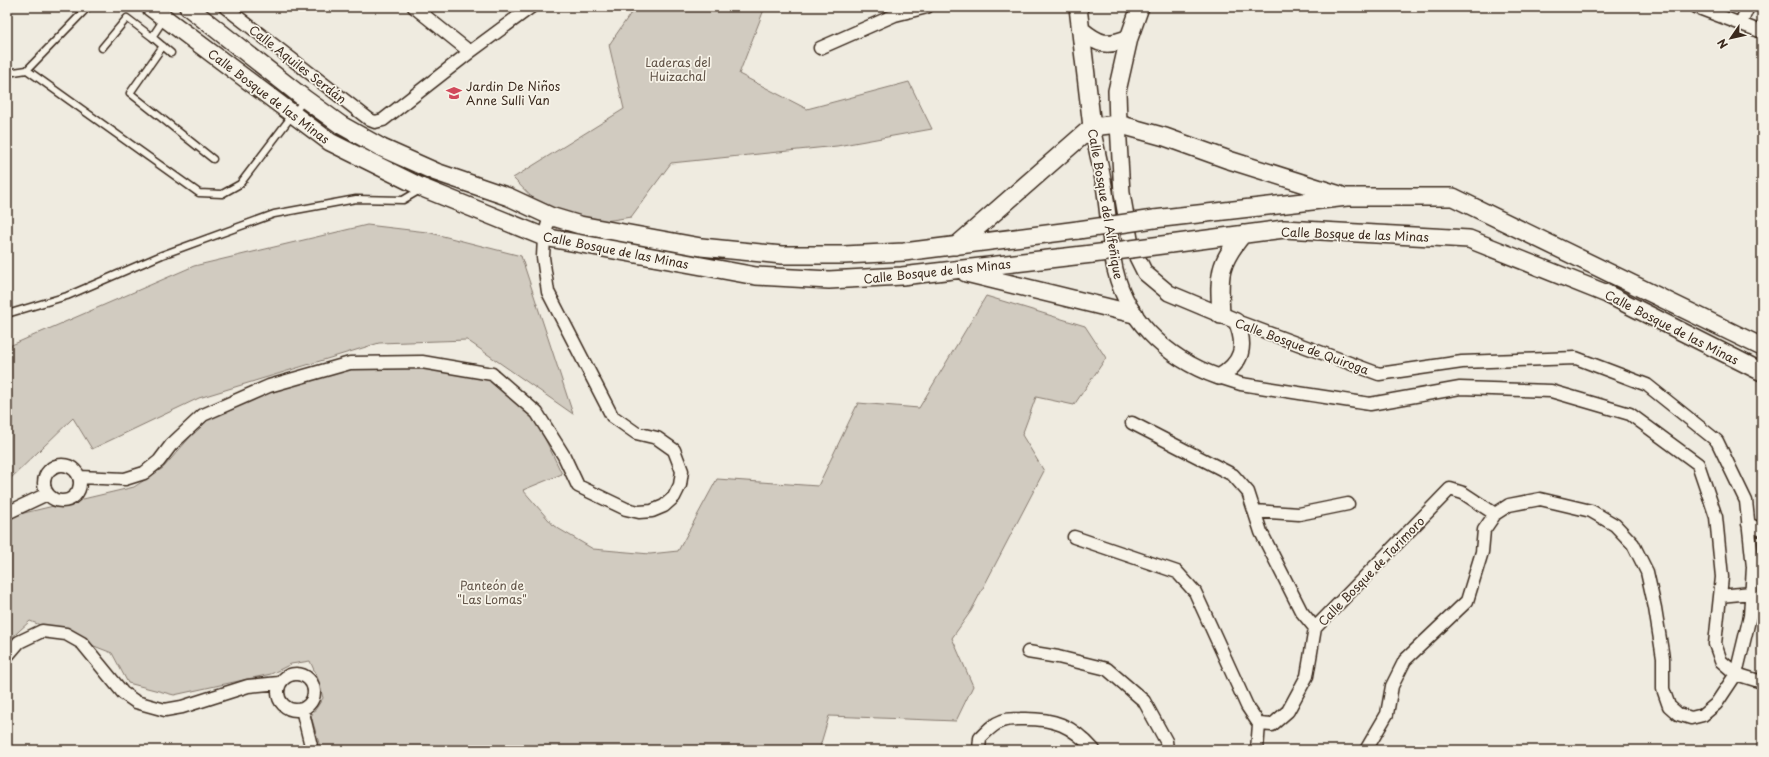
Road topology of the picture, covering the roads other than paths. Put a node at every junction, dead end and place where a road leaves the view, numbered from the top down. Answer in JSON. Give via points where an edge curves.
{"nodes":[{"id":1,"x":88,"y":7,"type":"edge"},
{"id":2,"x":150,"y":7,"type":"edge"},
{"id":3,"x":188,"y":7,"type":"edge"},
{"id":4,"x":225,"y":7,"type":"edge"},
{"id":5,"x":414,"y":7,"type":"edge"},
{"id":6,"x":532,"y":7,"type":"edge"},
{"id":7,"x":927,"y":7,"type":"edge"},
{"id":8,"x":1078,"y":7,"type":"edge"},
{"id":9,"x":1140,"y":7,"type":"edge"},
{"id":10,"x":1696,"y":7,"type":"edge"},
{"id":11,"x":1748,"y":7,"type":"edge"},
{"id":12,"x":897,"y":11,"type":"edge"},
{"id":13,"x":164,"y":18,"type":"junction"},
{"id":14,"x":1740,"y":23,"type":"junction"},
{"id":15,"x":1081,"y":30,"type":"junction"},
{"id":16,"x":1762,"y":32,"type":"edge"},
{"id":17,"x":152,"y":38,"type":"junction"},
{"id":18,"x":1129,"y":38,"type":"junction"},
{"id":19,"x":163,"y":46,"type":"junction"},
{"id":20,"x":102,"y":48,"type":"dead end"},
{"id":21,"x":820,"y":48,"type":"dead end"},
{"id":22,"x":470,"y":52,"type":"junction"},
{"id":23,"x":171,"y":53,"type":"dead end"},
{"id":24,"x":28,"y":70,"type":"junction"},
{"id":25,"x":7,"y":73,"type":"edge"},
{"id":26,"x":305,"y":99,"type":"junction"},
{"id":27,"x":292,"y":116,"type":"junction"},
{"id":28,"x":1118,"y":124,"type":"junction"},
{"id":29,"x":1092,"y":127,"type":"junction"},
{"id":30,"x":213,"y":159,"type":"dead end"},
{"id":31,"x":423,"y":188,"type":"junction"},
{"id":32,"x":1346,"y":197,"type":"junction"},
{"id":33,"x":550,"y":216,"type":"junction"},
{"id":34,"x":1243,"y":234,"type":"junction"},
{"id":35,"x":544,"y":237,"type":"junction"},
{"id":36,"x":956,"y":246,"type":"junction"},
{"id":37,"x":954,"y":270,"type":"junction"},
{"id":38,"x":7,"y":314,"type":"edge"},
{"id":39,"x":1134,"y":314,"type":"junction"},
{"id":40,"x":1228,"y":318,"type":"junction"},
{"id":41,"x":1761,"y":346,"type":"edge"},
{"id":42,"x":1756,"y":369,"type":"edge"},
{"id":43,"x":1219,"y":377,"type":"junction"},
{"id":44,"x":1132,"y":423,"type":"dead end"},
{"id":45,"x":79,"y":476,"type":"junction"},
{"id":46,"x":47,"y":494,"type":"junction"},
{"id":47,"x":1348,"y":504,"type":"dead end"},
{"id":48,"x":1254,"y":511,"type":"junction"},
{"id":49,"x":7,"y":513,"type":"edge"},
{"id":50,"x":1495,"y":514,"type":"junction"},
{"id":51,"x":1748,"y":524,"type":"junction"},
{"id":52,"x":1762,"y":530,"type":"edge"},
{"id":53,"x":1074,"y":537,"type":"dead end"},
{"id":54,"x":1751,"y":593,"type":"junction"},
{"id":55,"x":1720,"y":596,"type":"junction"},
{"id":56,"x":1762,"y":608,"type":"edge"},
{"id":57,"x":1315,"y":628,"type":"junction"},
{"id":58,"x":1028,"y":652,"type":"dead end"},
{"id":59,"x":7,"y":656,"type":"edge"},
{"id":60,"x":1736,"y":674,"type":"junction"},
{"id":61,"x":280,"y":682,"type":"junction"},
{"id":62,"x":1762,"y":682,"type":"edge"},
{"id":63,"x":302,"y":709,"type":"junction"},
{"id":64,"x":1259,"y":724,"type":"junction"},
{"id":65,"x":312,"y":750,"type":"edge"},
{"id":66,"x":979,"y":750,"type":"edge"},
{"id":67,"x":1094,"y":750,"type":"edge"},
{"id":68,"x":1167,"y":750,"type":"edge"},
{"id":69,"x":1257,"y":750,"type":"edge"},
{"id":70,"x":1366,"y":750,"type":"edge"}],
"edges":[{"from":1,"to":24,"type":"lane"},
{"from":2,"to":13,"type":"main road","name":"Calle Bosque de las Minas"},
{"from":3,"to":26,"type":"main road","name":"Calle Bosque de las Minas"},
{"from":4,"to":22,"type":"street","name":"Calle Aquiles Serdán","via":[[375,122],[383,120]]},
{"from":5,"to":22,"type":"street"},
{"from":6,"to":22,"type":"street"},
{"from":7,"to":12,"type":"street"},
{"from":8,"to":15,"type":"main road","name":"Calle Bosque del Alfeñique"},
{"from":9,"to":18,"type":"main road","name":"Calle Bosque del Alfeñique"},
{"from":10,"to":14,"type":"street"},
{"from":11,"to":14,"type":"street"},
{"from":12,"to":21,"type":"street"},
{"from":13,"to":17,"type":"lane"},
{"from":13,"to":27,"type":"main road","name":"Calle Bosque de las Minas"},
{"from":14,"to":16,"type":"street"},
{"from":15,"to":18,"type":"main road","via":[[1102,44],[1115,44]]},
{"from":15,"to":29,"type":"main road","name":"Calle Bosque del Alfeñique"},
{"from":17,"to":19,"type":"lane"},
{"from":17,"to":20,"type":"lane","via":[[127,18]]},
{"from":18,"to":28,"type":"main road","name":"Calle Bosque del Alfeñique","via":[[1117,91]]},
{"from":19,"to":23,"type":"lane"},
{"from":19,"to":30,"type":"lane","via":[[130,93]]},
{"from":24,"to":25,"type":"lane"},
{"from":24,"to":27,"type":"lane","via":[[199,193],[222,194],[240,184]]},
{"from":26,"to":27,"type":"lane"},
{"from":26,"to":33,"type":"main road","name":"Calle Bosque de las Minas","via":[[382,148],[436,172],[509,197]]},
{"from":27,"to":31,"type":"main road","name":"Calle Bosque de las Minas","via":[[330,142]]},
{"from":28,"to":29,"type":"main road"},
{"from":28,"to":32,"type":"main road"},
{"from":28,"to":40,"type":"street","name":"Calle Bosque del Alfeñique","via":[[1122,193],[1131,245],[1146,273],[1169,293]]},
{"from":29,"to":36,"type":"main road"},
{"from":29,"to":39,"type":"street","name":"Calle Bosque del Alfeñique","via":[[1105,192],[1113,259],[1122,291]]},
{"from":31,"to":35,"type":"main road","name":"Calle Bosque de las Minas"},
{"from":31,"to":38,"type":"lane","via":[[403,200],[356,199],[274,214],[162,255],[66,296]]},
{"from":32,"to":36,"type":"main road","name":"Calle Bosque de las Minas","bridge":true,"via":[[1154,219]]},
{"from":32,"to":41,"type":"main road","name":"Calle Bosque de las Minas","via":[[1453,197]]},
{"from":33,"to":35,"type":"street"},
{"from":33,"to":36,"type":"main road","name":"Calle Bosque de las Minas","via":[[580,225],[701,247],[782,254],[896,253]]},
{"from":34,"to":37,"type":"main road","name":"Calle Bosque de las Minas","bridge":true},
{"from":34,"to":40,"type":"main road","via":[[1224,263],[1219,280]]},
{"from":34,"to":42,"type":"main road","name":"Calle Bosque de las Minas","via":[[1284,229],[1469,239],[1607,294]]},
{"from":35,"to":37,"type":"main road","name":"Calle Bosque de las Minas","via":[[756,276],[829,280]]},
{"from":35,"to":45,"type":"street","via":[[543,257],[548,292],[612,416],[636,433],[657,438],[674,450],[682,471],[680,485],[674,497],[664,506],[652,512],[626,509],[578,486],[564,456],[537,413],[492,374],[422,362],[350,363],[269,386],[203,415],[144,473],[125,479]]},
{"from":37,"to":39,"type":"main road"},
{"from":39,"to":43,"type":"street","name":"Calle Bosque del Alfeñique","via":[[1157,342],[1169,352],[1186,363]]},
{"from":40,"to":43,"type":"street","via":[[1241,334],[1242,347],[1238,360],[1230,370]]},
{"from":40,"to":51,"type":"street","name":"Calle Bosque de Quiroga","via":[[1379,374],[1462,362],[1576,358],[1646,385],[1717,441],[1746,501]]},
{"from":41,"to":42,"type":"main road"},
{"from":43,"to":55,"type":"street","via":[[1241,384],[1370,404],[1460,388],[1551,391],[1630,414],[1698,464],[1716,517],[1722,577]]},
{"from":44,"to":48,"type":"street","via":[[1233,476],[1248,492]]},
{"from":45,"to":46,"type":"street","via":[[80,488],[74,498],[62,502]]},
{"from":45,"to":46,"type":"street","via":[[64,465],[51,469],[44,481]]},
{"from":46,"to":49,"type":"street"},
{"from":47,"to":48,"type":"street","via":[[1299,514]]},
{"from":48,"to":57,"type":"street","via":[[1261,532],[1301,611]]},
{"from":50,"to":57,"type":"street","name":"Calle Bosque de Tarimoro","via":[[1463,493],[1450,490]]},
{"from":50,"to":60,"type":"street","name":"Calle Bosque de Quiroga","via":[[1510,504],[1540,499],[1563,503],[1591,511],[1615,525],[1633,544],[1647,572],[1655,608],[1663,658],[1663,689],[1669,706],[1678,714],[1691,718],[1703,715],[1716,704]]},
{"from":50,"to":70,"type":"street","name":"Calle Bosque de Quiroga","via":[[1484,530],[1482,552],[1468,601],[1405,660],[1392,686],[1387,714]]},
{"from":51,"to":52,"type":"street"},
{"from":51,"to":54,"type":"street","name":"Calle Bosque de Quiroga","via":[[1753,567]]},
{"from":53,"to":64,"type":"street","via":[[1177,572],[1195,592],[1247,706]]},
{"from":54,"to":55,"type":"street"},
{"from":54,"to":56,"type":"street"},
{"from":54,"to":60,"type":"street","name":"Calle Bosque de Quiroga","via":[[1750,616]]},
{"from":55,"to":60,"type":"street","via":[[1715,644],[1721,661]]},
{"from":57,"to":64,"type":"street","name":"Calle Bosque de Tarimoro","via":[[1307,676],[1288,711],[1272,725]]},
{"from":58,"to":68,"type":"street","via":[[1058,656],[1107,669],[1144,701],[1166,741]]},
{"from":59,"to":61,"type":"street","via":[[19,642],[42,631],[66,634],[82,643],[123,694],[136,702],[165,710],[248,686]]},
{"from":60,"to":62,"type":"street"},
{"from":61,"to":63,"type":"street","via":[[277,692],[283,706],[292,710]]},
{"from":61,"to":63,"type":"street","via":[[292,673],[307,677],[312,683],[313,698],[309,705]]},
{"from":63,"to":65,"type":"street"},
{"from":64,"to":69,"type":"street"},
{"from":66,"to":67,"type":"street","via":[[980,738],[991,727],[1003,720],[1032,719],[1064,725],[1080,734]]}]}
